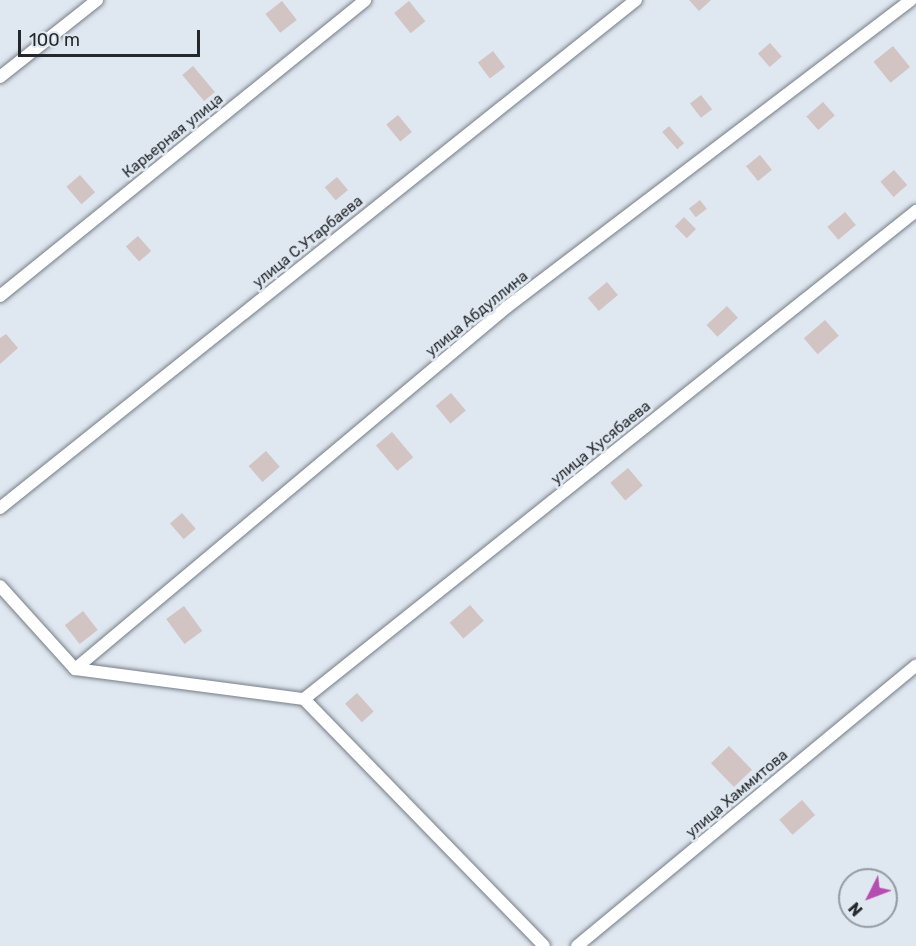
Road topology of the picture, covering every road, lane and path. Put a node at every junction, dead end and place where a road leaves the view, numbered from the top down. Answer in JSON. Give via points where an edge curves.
{"nodes":[{"id":1,"x":97,"y":0,"type":"edge"},
{"id":2,"x":365,"y":0,"type":"edge"},
{"id":3,"x":636,"y":0,"type":"edge"},
{"id":4,"x":911,"y":0,"type":"edge"},
{"id":5,"x":0,"y":77,"type":"edge"},
{"id":6,"x":916,"y":211,"type":"edge"},
{"id":7,"x":0,"y":296,"type":"edge"},
{"id":8,"x":0,"y":508,"type":"edge"},
{"id":9,"x":0,"y":586,"type":"edge"},
{"id":10,"x":916,"y":666,"type":"edge"},
{"id":11,"x":75,"y":669,"type":"junction"},
{"id":12,"x":304,"y":699,"type":"junction"},
{"id":13,"x":544,"y":946,"type":"edge"},
{"id":14,"x":577,"y":946,"type":"edge"}],
"edges":[{"from":1,"to":5,"type":"street"},
{"from":2,"to":7,"type":"street","name":"Карьерная улица"},
{"from":3,"to":8,"type":"street","name":"улица С.Утарбаева"},
{"from":4,"to":11,"type":"street","name":"улица Абдуллина","via":[[507,307]]},
{"from":6,"to":12,"type":"street","name":"улица Хусябаева"},
{"from":9,"to":11,"type":"street"},
{"from":10,"to":14,"type":"street","name":"улица Хаммитова"},
{"from":11,"to":12,"type":"street"},
{"from":12,"to":13,"type":"street"}]}
